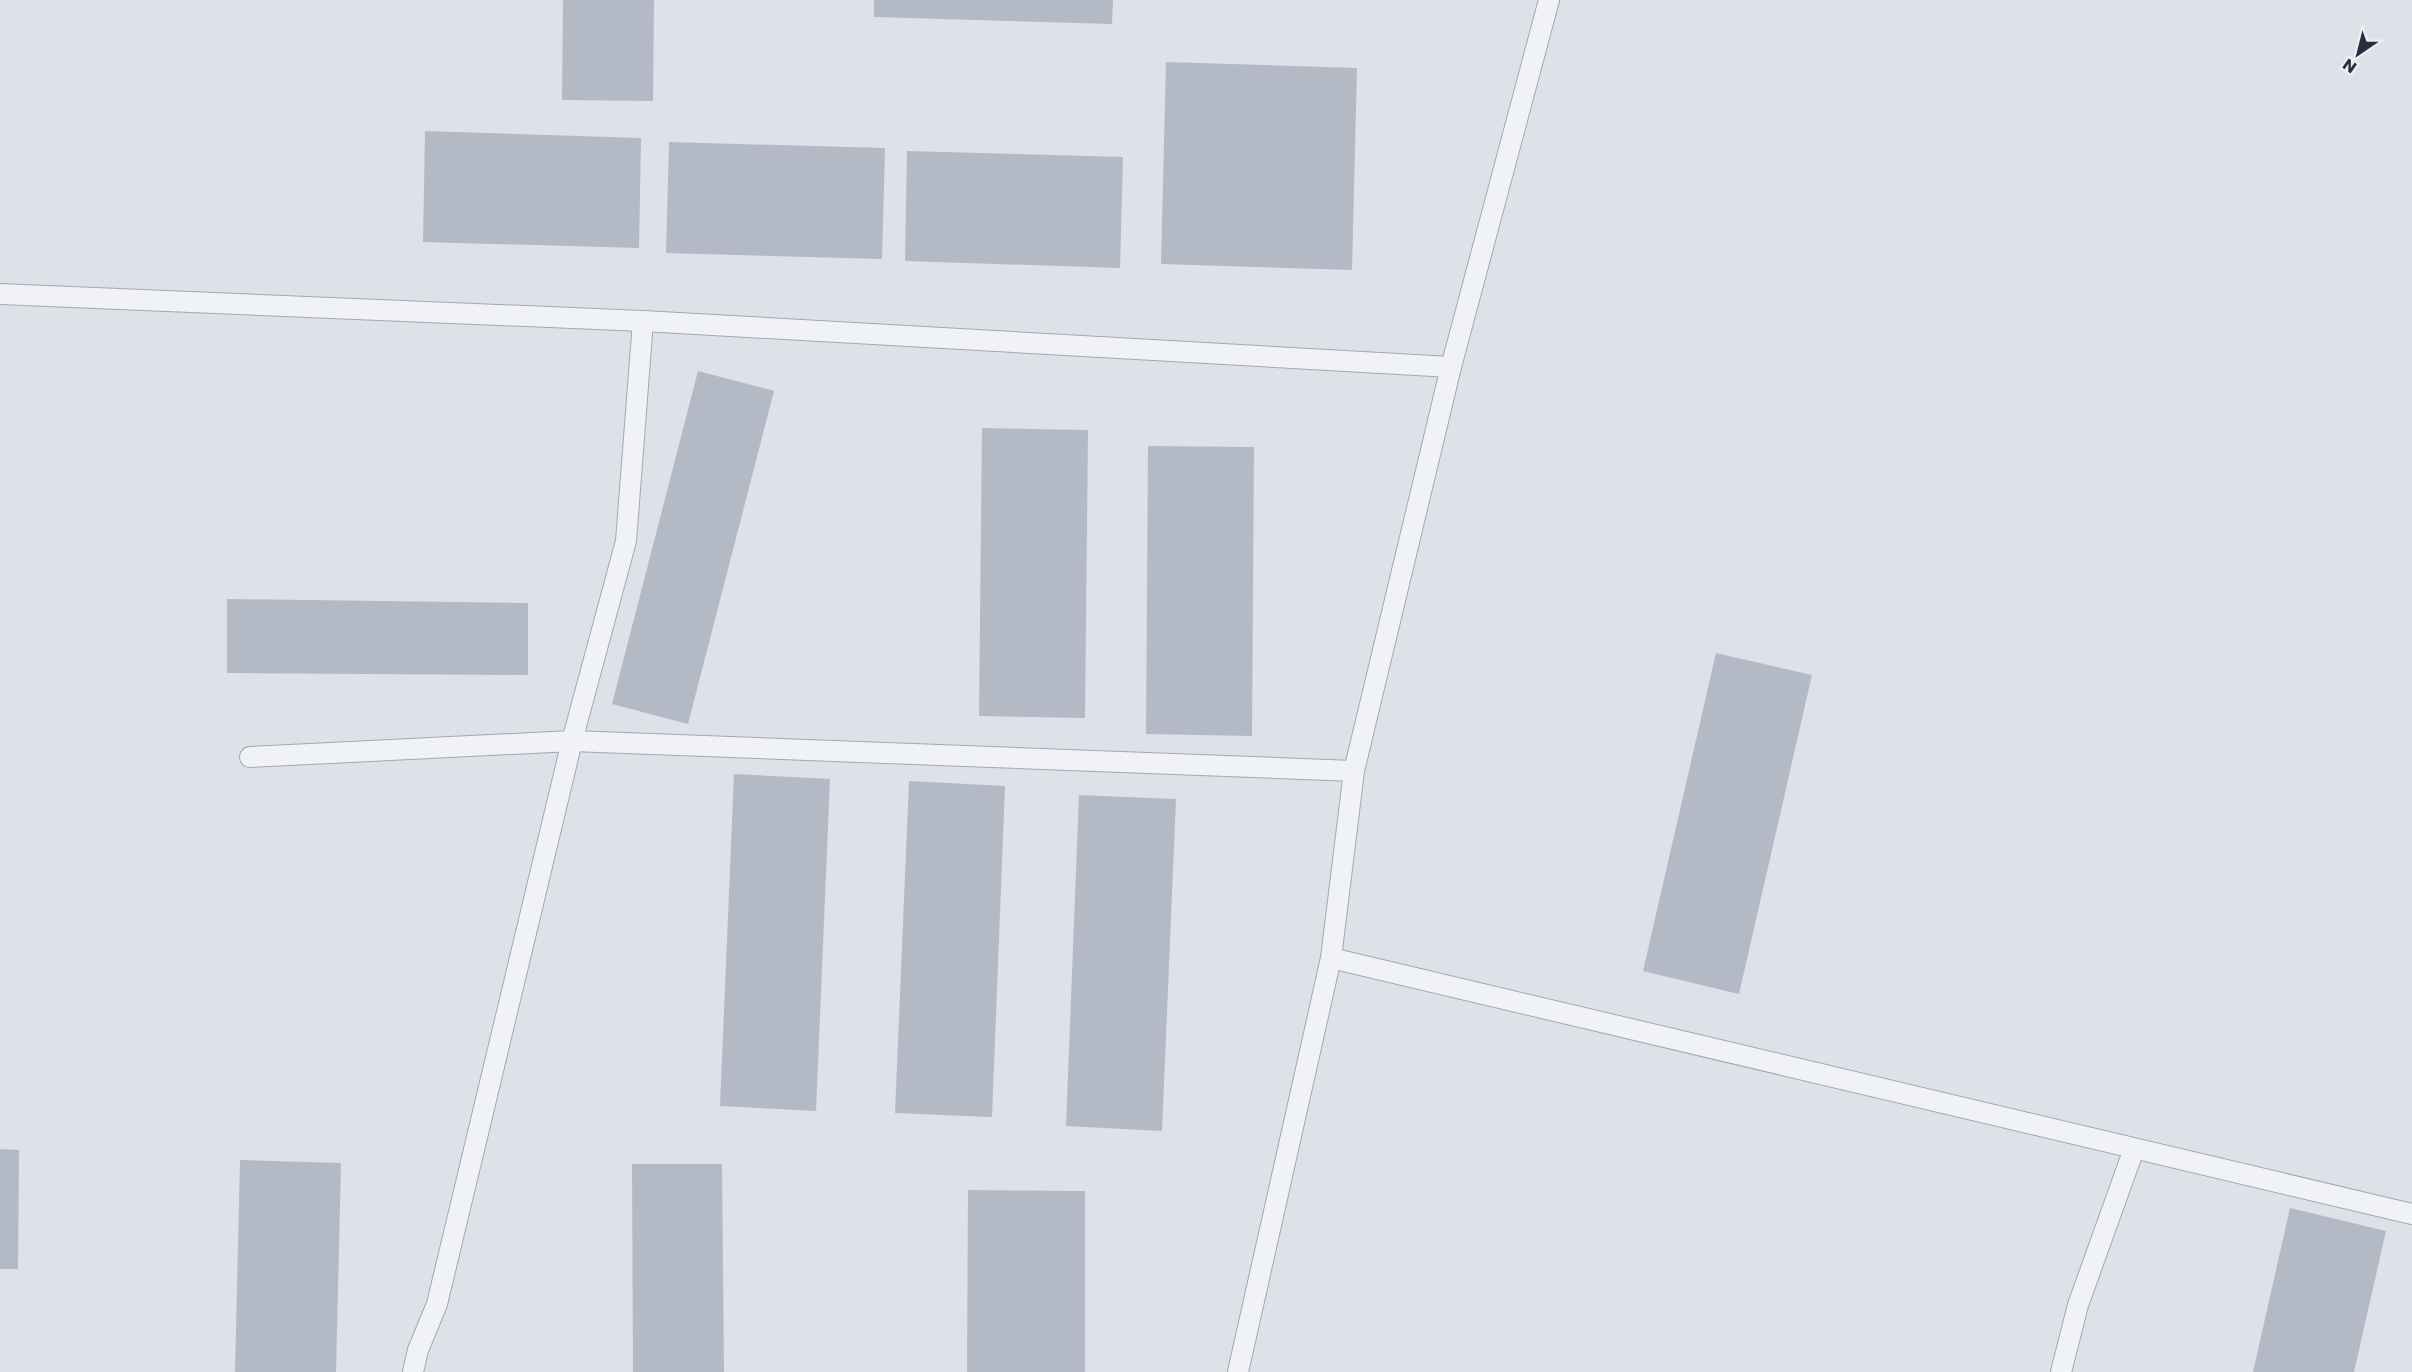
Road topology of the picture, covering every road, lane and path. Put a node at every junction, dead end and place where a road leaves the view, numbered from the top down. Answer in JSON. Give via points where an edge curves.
{"nodes":[{"id":1,"x":1549,"y":0,"type":"edge"},
{"id":2,"x":0,"y":294,"type":"edge"},
{"id":3,"x":643,"y":321,"type":"junction"},
{"id":4,"x":1451,"y":367,"type":"junction"},
{"id":5,"x":572,"y":741,"type":"junction"},
{"id":6,"x":250,"y":757,"type":"dead end"},
{"id":7,"x":1354,"y":771,"type":"junction"},
{"id":8,"x":1331,"y":958,"type":"junction"},
{"id":9,"x":2134,"y":1149,"type":"junction"},
{"id":10,"x":2412,"y":1214,"type":"edge"},
{"id":11,"x":413,"y":1372,"type":"edge"},
{"id":12,"x":1238,"y":1372,"type":"edge"},
{"id":13,"x":2061,"y":1372,"type":"edge"}],
"edges":[{"from":1,"to":4,"type":"lane"},
{"from":2,"to":3,"type":"lane"},
{"from":3,"to":4,"type":"lane"},
{"from":3,"to":5,"type":"lane","via":[[626,541]]},
{"from":4,"to":7,"type":"lane"},
{"from":5,"to":6,"type":"lane"},
{"from":5,"to":7,"type":"lane"},
{"from":5,"to":11,"type":"lane","via":[[437,1304]]},
{"from":7,"to":8,"type":"lane"},
{"from":8,"to":9,"type":"lane"},
{"from":8,"to":12,"type":"lane"},
{"from":9,"to":10,"type":"lane"},
{"from":9,"to":13,"type":"lane","via":[[2078,1305]]}]}
